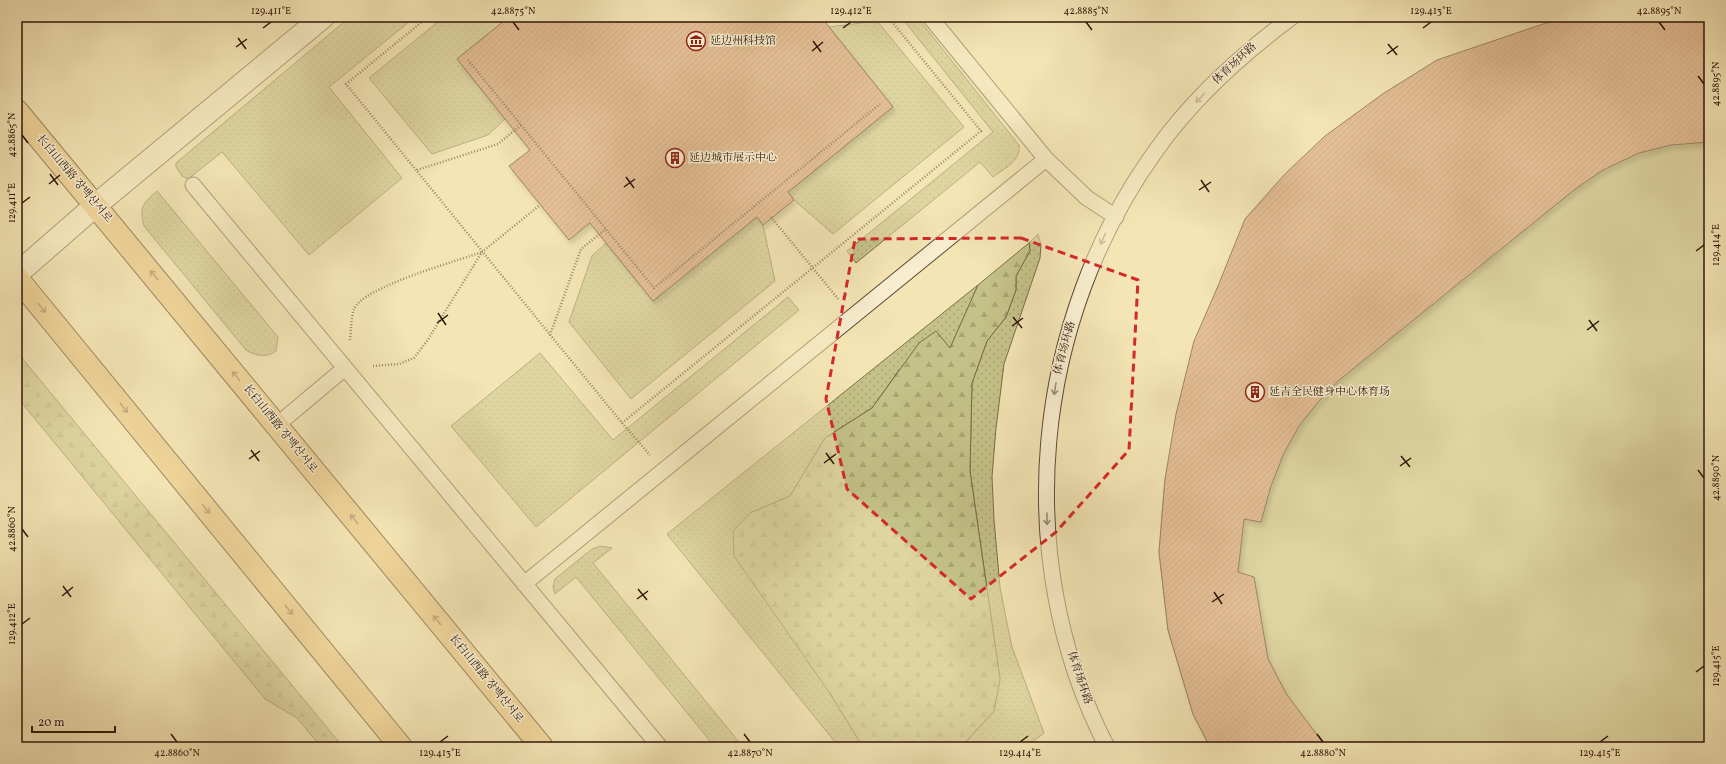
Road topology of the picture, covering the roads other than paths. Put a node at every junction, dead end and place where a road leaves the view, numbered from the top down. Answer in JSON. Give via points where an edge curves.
{"nodes":[{"id":1,"x":323,"y":17,"type":"edge"},
{"id":2,"x":930,"y":17,"type":"edge"},
{"id":3,"x":1292,"y":17,"type":"edge"},
{"id":4,"x":17,"y":111,"type":"edge"},
{"id":5,"x":1046,"y":159,"type":"junction"},
{"id":6,"x":193,"y":185,"type":"dead end"},
{"id":7,"x":96,"y":206,"type":"junction"},
{"id":8,"x":1116,"y":216,"type":"junction"},
{"id":9,"x":17,"y":274,"type":"edge"},
{"id":10,"x":17,"y":278,"type":"edge"},
{"id":11,"x":345,"y":368,"type":"junction"},
{"id":12,"x":277,"y":425,"type":"junction"},
{"id":13,"x":524,"y":584,"type":"junction"},
{"id":14,"x":401,"y":747,"type":"edge"},
{"id":15,"x":542,"y":747,"type":"edge"},
{"id":16,"x":660,"y":747,"type":"edge"},
{"id":17,"x":1107,"y":747,"type":"edge"}],
"edges":[{"from":1,"to":7,"type":"street"},
{"from":2,"to":5,"type":"lane"},
{"from":3,"to":8,"type":"lane","name":"体育场环路","one_way":true,"via":[[1260,40],[1188,110],[1157,149]]},
{"from":4,"to":7,"type":"main road","name":"长白山西路 장백산서로"},
{"from":5,"to":8,"type":"lane","via":[[1087,198]]},
{"from":5,"to":13,"type":"lane"},
{"from":6,"to":11,"type":"lane"},
{"from":7,"to":9,"type":"street"},
{"from":12,"to":7,"type":"main road","name":"长白山西路 장백산서로","one_way":true},
{"from":8,"to":17,"type":"lane","name":"体育场环路","one_way":true,"via":[[1086,280],[1069,327],[1057,376],[1046,475],[1052,575],[1062,624],[1075,673],[1093,720]]},
{"from":10,"to":14,"type":"main road","one_way":true},
{"from":11,"to":12,"type":"lane"},
{"from":11,"to":13,"type":"lane"},
{"from":15,"to":12,"type":"main road","name":"长白山西路 장백산서로","one_way":true},
{"from":13,"to":16,"type":"lane"}]}
